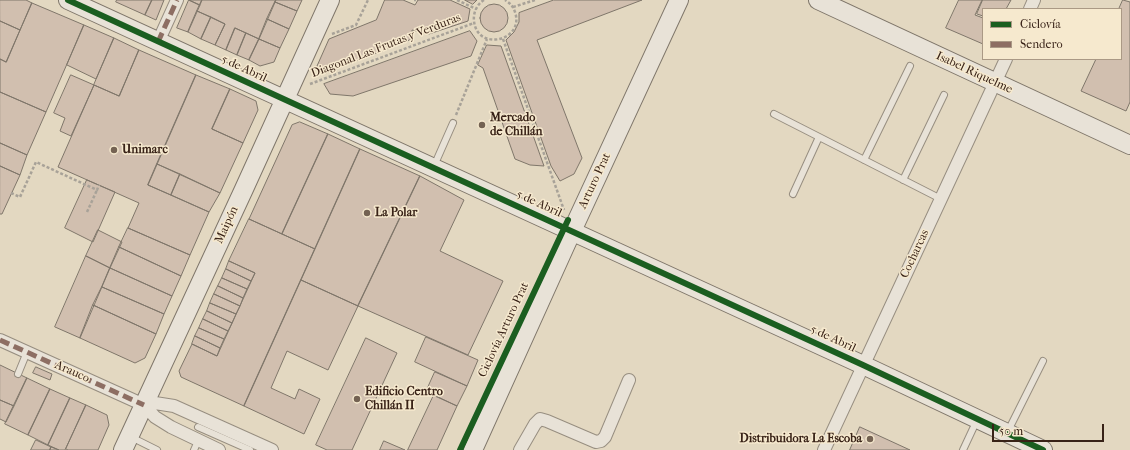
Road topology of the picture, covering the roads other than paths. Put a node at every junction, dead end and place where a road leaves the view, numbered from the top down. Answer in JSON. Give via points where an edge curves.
{"nodes":[{"id":1,"x":68,"y":0,"type":"edge"},
{"id":2,"x":177,"y":0,"type":"edge"},
{"id":3,"x":330,"y":0,"type":"edge"},
{"id":4,"x":679,"y":0,"type":"edge"},
{"id":5,"x":818,"y":0,"type":"edge"},
{"id":6,"x":158,"y":42,"type":"junction"},
{"id":7,"x":1006,"y":60,"type":"edge"},
{"id":8,"x":910,"y":66,"type":"dead end"},
{"id":9,"x":995,"y":82,"type":"junction"},
{"id":10,"x":944,"y":95,"type":"dead end"},
{"id":11,"x":285,"y":99,"type":"junction"},
{"id":12,"x":774,"y":114,"type":"dead end"},
{"id":13,"x":453,"y":123,"type":"road end"},
{"id":14,"x":819,"y":137,"type":"junction"},
{"id":15,"x":1130,"y":145,"type":"edge"},
{"id":16,"x":864,"y":160,"type":"junction"},
{"id":17,"x":433,"y":168,"type":"junction"},
{"id":18,"x":903,"y":180,"type":"junction"},
{"id":19,"x":792,"y":194,"type":"dead end"},
{"id":20,"x":941,"y":199,"type":"junction"},
{"id":21,"x":568,"y":226,"type":"junction"},
{"id":22,"x":0,"y":340,"type":"edge"},
{"id":23,"x":26,"y":352,"type":"junction"},
{"id":24,"x":1043,"y":361,"type":"dead end"},
{"id":25,"x":863,"y":365,"type":"junction"},
{"id":26,"x":18,"y":374,"type":"dead end"},
{"id":27,"x":629,"y":380,"type":"dead end"},
{"id":28,"x":144,"y":405,"type":"junction"},
{"id":29,"x":978,"y":419,"type":"junction"},
{"id":30,"x":198,"y":427,"type":"dead end"},
{"id":31,"x":1007,"y":433,"type":"junction"},
{"id":32,"x":126,"y":443,"type":"edge"},
{"id":33,"x":196,"y":446,"type":"edge"},
{"id":34,"x":475,"y":449,"type":"edge"},
{"id":35,"x":157,"y":450,"type":"edge"},
{"id":36,"x":219,"y":450,"type":"edge"},
{"id":37,"x":250,"y":450,"type":"edge"},
{"id":38,"x":272,"y":450,"type":"edge"},
{"id":39,"x":520,"y":450,"type":"edge"},
{"id":40,"x":824,"y":450,"type":"edge"},
{"id":41,"x":963,"y":450,"type":"edge"},
{"id":42,"x":1043,"y":450,"type":"edge"}],
"edges":[{"from":1,"to":6,"type":"street","name":"5 de Abril"},
{"from":2,"to":6,"type":"street"},
{"from":3,"to":11,"type":"street","name":"Maipón"},
{"from":4,"to":21,"type":"street","name":"Arturo Prat"},
{"from":5,"to":9,"type":"street","name":"Isabel Riquelme"},
{"from":6,"to":11,"type":"street","name":"5 de Abril"},
{"from":7,"to":9,"type":"street","name":"Cocharcas"},
{"from":8,"to":16,"type":"lane"},
{"from":9,"to":15,"type":"street","name":"Isabel Riquelme"},
{"from":9,"to":20,"type":"street","name":"Cocharcas"},
{"from":10,"to":18,"type":"lane"},
{"from":11,"to":17,"type":"street","name":"5 de Abril"},
{"from":11,"to":28,"type":"street","name":"Maipón"},
{"from":12,"to":14,"type":"lane"},
{"from":13,"to":17,"type":"lane"},
{"from":14,"to":16,"type":"lane"},
{"from":14,"to":19,"type":"lane"},
{"from":16,"to":18,"type":"lane"},
{"from":17,"to":21,"type":"street","name":"5 de Abril"},
{"from":18,"to":20,"type":"lane"},
{"from":20,"to":25,"type":"street","name":"Cocharcas"},
{"from":21,"to":25,"type":"street","name":"5 de Abril"},
{"from":21,"to":34,"type":"street","name":"Arturo Prat"},
{"from":22,"to":23,"type":"street","name":"Arauco"},
{"from":23,"to":26,"type":"lane"},
{"from":23,"to":28,"type":"street","name":"Arauco"},
{"from":24,"to":31,"type":"lane"},
{"from":25,"to":29,"type":"street","name":"5 de Abril"},
{"from":25,"to":40,"type":"street","name":"Cocharcas"},
{"from":27,"to":39,"type":"street","via":[[601,441],[596,442],[540,419]]},
{"from":28,"to":32,"type":"street","name":"Maipón"},
{"from":28,"to":33,"type":"street","name":"Arauco"},
{"from":28,"to":38,"type":"street","name":"Arauco","via":[[155,403],[174,406]]},
{"from":29,"to":31,"type":"street","name":"5 de Abril"},
{"from":29,"to":41,"type":"lane"},
{"from":30,"to":37,"type":"lane"},
{"from":31,"to":42,"type":"street","name":"5 de Abril"},
{"from":32,"to":35,"type":"lane"},
{"from":33,"to":36,"type":"street","name":"Arauco"}]}
